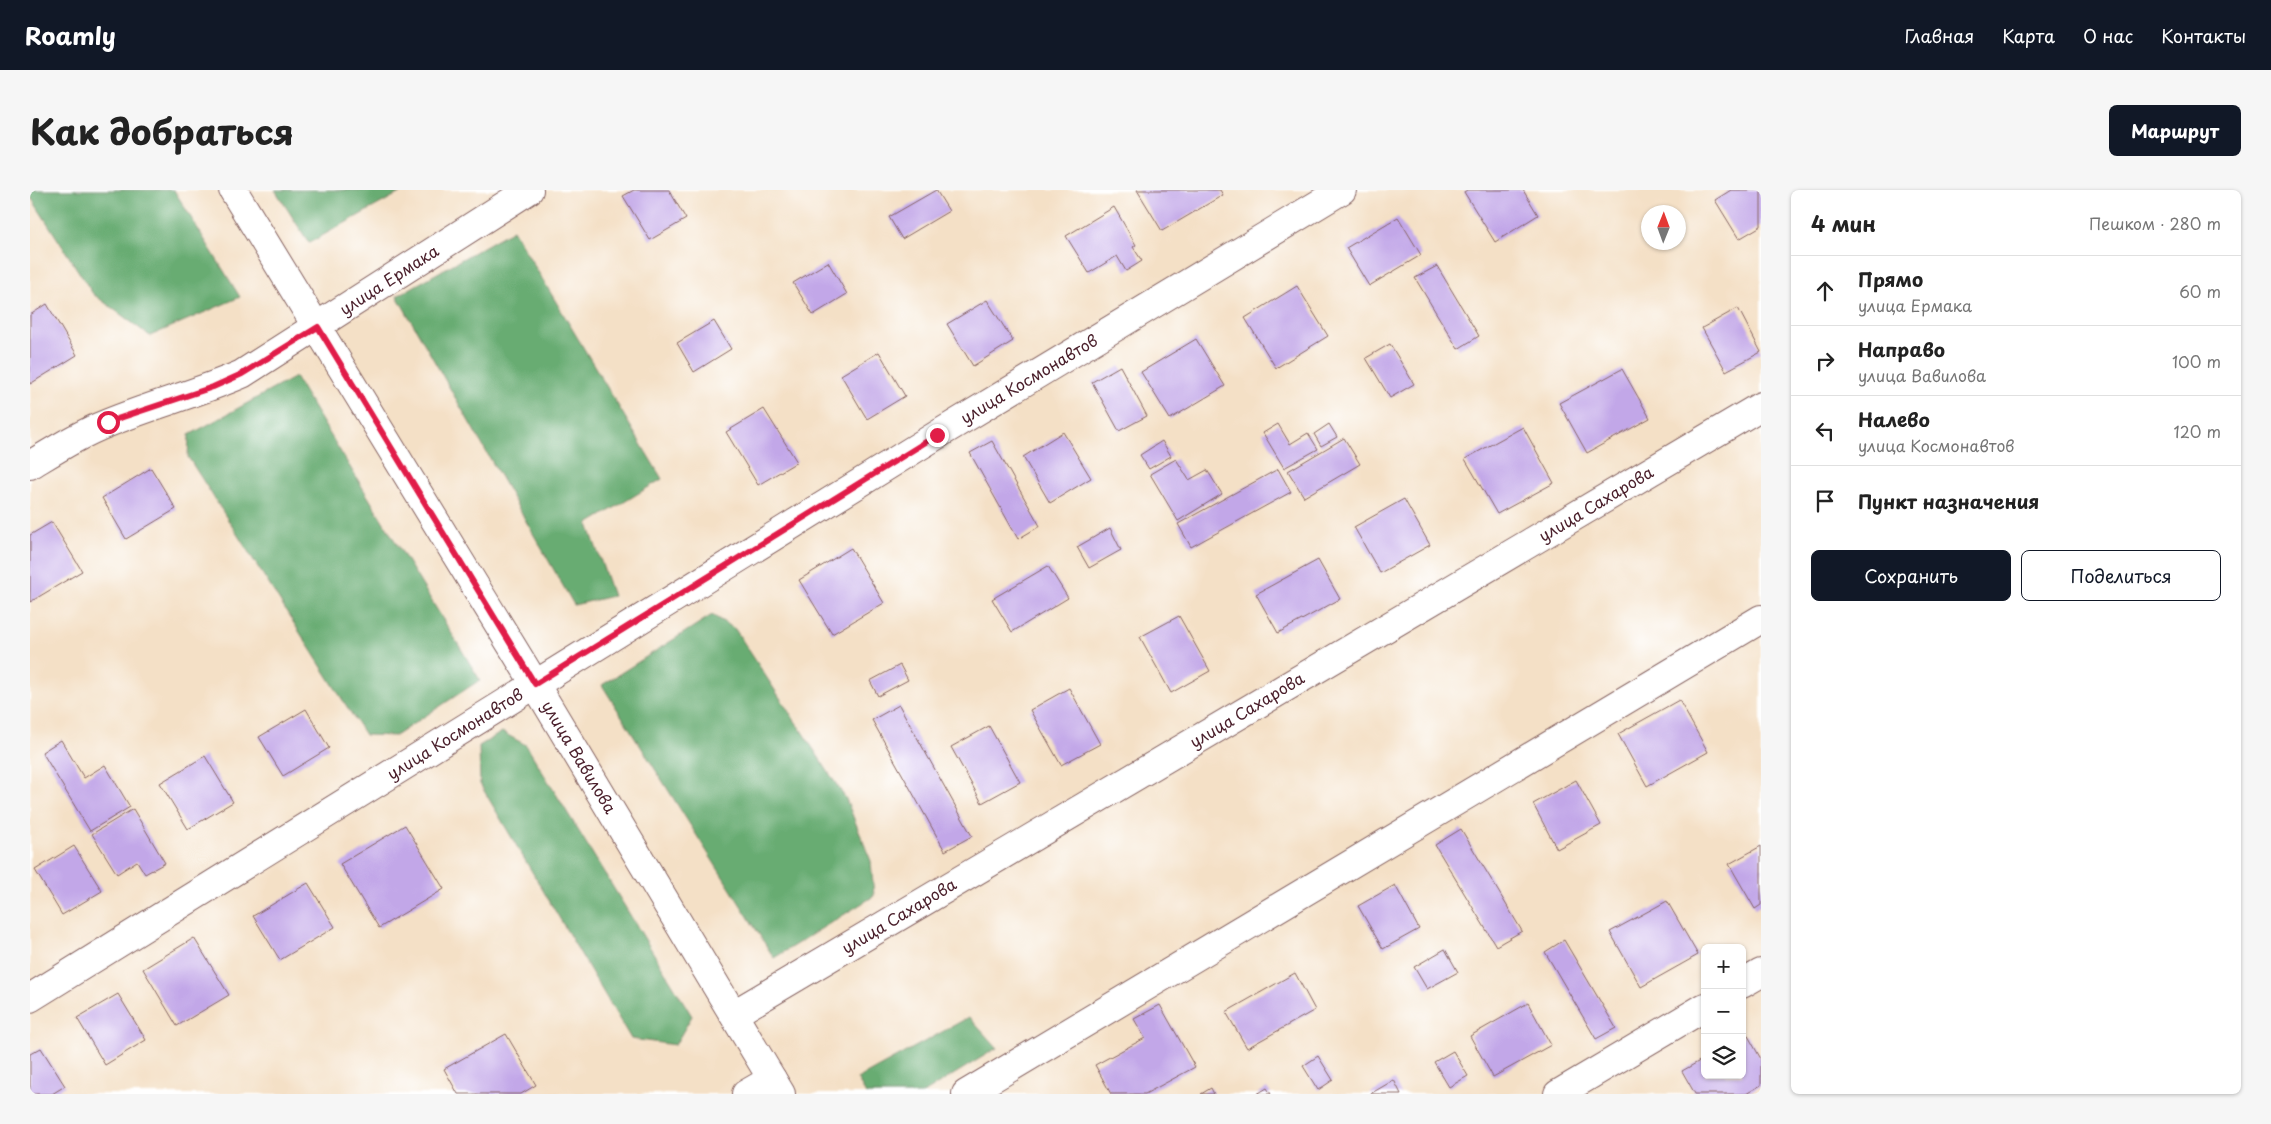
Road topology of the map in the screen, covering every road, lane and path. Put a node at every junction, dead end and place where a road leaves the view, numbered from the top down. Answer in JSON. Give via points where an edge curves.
{"nodes":[{"id":1,"x":233,"y":190,"type":"edge"},
{"id":2,"x":529,"y":190,"type":"edge"},
{"id":3,"x":1342,"y":190,"type":"edge"},
{"id":4,"x":318,"y":327,"type":"junction"},
{"id":5,"x":1761,"y":406,"type":"edge"},
{"id":6,"x":30,"y":465,"type":"edge"},
{"id":7,"x":1761,"y":619,"type":"edge"},
{"id":8,"x":535,"y":684,"type":"junction"},
{"id":9,"x":1761,"y":973,"type":"edge"},
{"id":10,"x":1746,"y":982,"type":"edge"},
{"id":11,"x":30,"y":998,"type":"edge"},
{"id":12,"x":1701,"y":1009,"type":"edge"},
{"id":13,"x":734,"y":1014,"type":"junction"},
{"id":14,"x":777,"y":1086,"type":"edge"},
{"id":15,"x":746,"y":1094,"type":"edge"},
{"id":16,"x":966,"y":1094,"type":"edge"},
{"id":17,"x":1558,"y":1094,"type":"edge"}],
"edges":[{"from":1,"to":4,"type":"street","name":"улица Вавилова"},
{"from":2,"to":4,"type":"street","name":"улица Ермака"},
{"from":3,"to":8,"type":"street","name":"улица Космонавтов"},
{"from":4,"to":6,"type":"street","name":"улица Ермака","via":[[242,374],[108,422],[70,440]]},
{"from":4,"to":8,"type":"street","name":"улица Вавилова"},
{"from":5,"to":13,"type":"street","name":"улица Сахарова"},
{"from":7,"to":16,"type":"street"},
{"from":8,"to":11,"type":"street","name":"улица Космонавтов"},
{"from":8,"to":13,"type":"street","name":"улица Вавилова"},
{"from":9,"to":10,"type":"street"},
{"from":12,"to":17,"type":"street"},
{"from":13,"to":14,"type":"street","name":"улица Вавилова"},
{"from":14,"to":15,"type":"street"}]}
